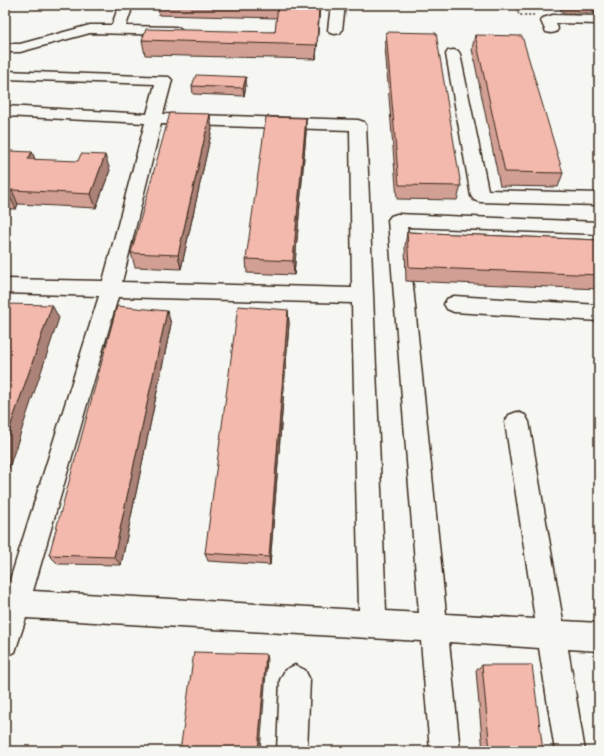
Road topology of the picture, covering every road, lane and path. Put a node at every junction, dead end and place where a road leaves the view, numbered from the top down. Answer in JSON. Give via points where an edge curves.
{"nodes":[{"id":1,"x":126,"y":5,"type":"edge"},
{"id":2,"x":338,"y":5,"type":"edge"},
{"id":3,"x":515,"y":5,"type":"edge"},
{"id":4,"x":534,"y":15,"type":"dead end"},
{"id":5,"x":599,"y":20,"type":"edge"},
{"id":6,"x":118,"y":29,"type":"junction"},
{"id":7,"x":552,"y":29,"type":"dead end"},
{"id":8,"x":335,"y":30,"type":"dead end"},
{"id":9,"x":189,"y":32,"type":"edge"},
{"id":10,"x":5,"y":48,"type":"edge"},
{"id":11,"x":20,"y":48,"type":"junction"},
{"id":12,"x":453,"y":54,"type":"dead end"},
{"id":13,"x":6,"y":76,"type":"edge"},
{"id":14,"x":52,"y":91,"type":"dead end"},
{"id":15,"x":161,"y":93,"type":"junction"},
{"id":16,"x":5,"y":111,"type":"edge"},
{"id":17,"x":154,"y":119,"type":"junction"},
{"id":18,"x":599,"y":199,"type":"edge"},
{"id":19,"x":599,"y":228,"type":"edge"},
{"id":20,"x":5,"y":286,"type":"edge"},
{"id":21,"x":110,"y":288,"type":"junction"},
{"id":22,"x":362,"y":296,"type":"junction"},
{"id":23,"x":454,"y":304,"type":"dead end"},
{"id":24,"x":599,"y":313,"type":"edge"},
{"id":25,"x":517,"y":422,"type":"dead end"},
{"id":26,"x":16,"y":604,"type":"junction"},
{"id":27,"x":373,"y":624,"type":"junction"},
{"id":28,"x":434,"y":628,"type":"junction"},
{"id":29,"x":551,"y":634,"type":"junction"},
{"id":30,"x":599,"y":637,"type":"edge"},
{"id":31,"x":5,"y":642,"type":"edge"},
{"id":32,"x":296,"y":680,"type":"dead end"},
{"id":33,"x":292,"y":751,"type":"edge"},
{"id":34,"x":446,"y":751,"type":"edge"},
{"id":35,"x":570,"y":751,"type":"edge"}],
"edges":[{"from":1,"to":6,"type":"lane"},
{"from":2,"to":8,"type":"lane"},
{"from":3,"to":4,"type":"path","via":[[519,15]]},
{"from":5,"to":7,"type":"lane","via":[[553,19],[548,21]]},
{"from":6,"to":9,"type":"lane"},
{"from":6,"to":11,"type":"lane","via":[[90,29]]},
{"from":10,"to":11,"type":"lane"},
{"from":11,"to":13,"type":"lane"},
{"from":12,"to":18,"type":"lane","via":[[480,196]]},
{"from":13,"to":15,"type":"lane","via":[[164,80]]},
{"from":14,"to":15,"type":"lane"},
{"from":15,"to":17,"type":"lane"},
{"from":16,"to":17,"type":"lane"},
{"from":17,"to":21,"type":"lane"},
{"from":17,"to":22,"type":"lane","via":[[358,125]]},
{"from":19,"to":28,"type":"lane","via":[[397,220]]},
{"from":20,"to":21,"type":"lane"},
{"from":21,"to":22,"type":"lane"},
{"from":21,"to":26,"type":"lane"},
{"from":22,"to":27,"type":"lane"},
{"from":23,"to":24,"type":"lane"},
{"from":25,"to":29,"type":"lane"},
{"from":26,"to":27,"type":"lane"},
{"from":26,"to":31,"type":"lane"},
{"from":27,"to":28,"type":"lane"},
{"from":28,"to":29,"type":"lane"},
{"from":28,"to":34,"type":"lane"},
{"from":29,"to":30,"type":"lane"},
{"from":29,"to":35,"type":"lane"},
{"from":32,"to":33,"type":"lane"}]}
